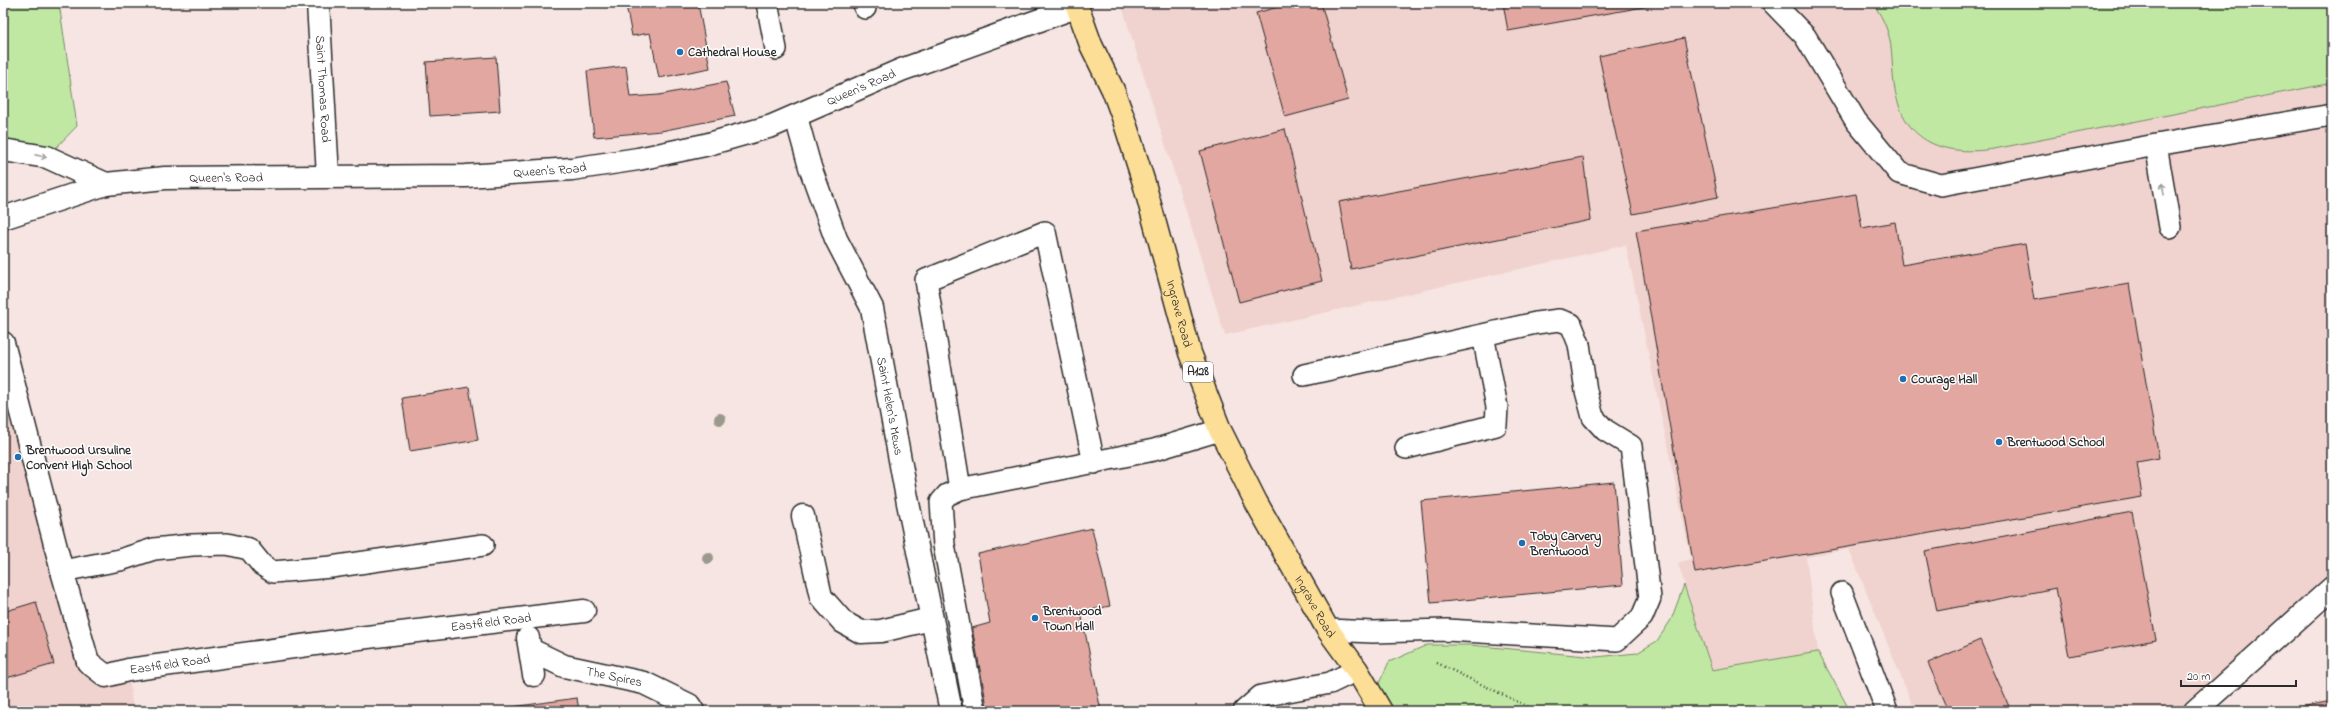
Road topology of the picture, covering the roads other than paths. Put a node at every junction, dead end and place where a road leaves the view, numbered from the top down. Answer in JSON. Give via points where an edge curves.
{"nodes":[{"id":1,"x":318,"y":3,"type":"edge"},
{"id":2,"x":767,"y":3,"type":"edge"},
{"id":3,"x":1773,"y":3,"type":"edge"},
{"id":4,"x":1076,"y":5,"type":"edge"},
{"id":5,"x":776,"y":49,"type":"dead end"},
{"id":6,"x":2332,"y":116,"type":"edge"},
{"id":7,"x":796,"y":117,"type":"junction"},
{"id":8,"x":2156,"y":145,"type":"junction"},
{"id":9,"x":3,"y":150,"type":"edge"},
{"id":10,"x":328,"y":176,"type":"junction"},
{"id":11,"x":106,"y":184,"type":"junction"},
{"id":12,"x":3,"y":218,"type":"edge"},
{"id":13,"x":2170,"y":227,"type":"dead end"},
{"id":14,"x":1483,"y":335,"type":"junction"},
{"id":15,"x":3,"y":343,"type":"edge"},
{"id":16,"x":1304,"y":375,"type":"dead end"},
{"id":17,"x":1220,"y":430,"type":"junction"},
{"id":18,"x":1406,"y":448,"type":"dead end"},
{"id":19,"x":1094,"y":463,"type":"junction"},
{"id":20,"x":960,"y":489,"type":"junction"},
{"id":21,"x":803,"y":516,"type":"dead end"},
{"id":22,"x":483,"y":545,"type":"dead end"},
{"id":23,"x":62,"y":571,"type":"junction"},
{"id":24,"x":2332,"y":588,"type":"edge"},
{"id":25,"x":1842,"y":593,"type":"dead end"},
{"id":26,"x":584,"y":611,"type":"dead end"},
{"id":27,"x":931,"y":619,"type":"junction"},
{"id":28,"x":522,"y":620,"type":"junction"},
{"id":29,"x":1328,"y":630,"type":"junction"},
{"id":30,"x":531,"y":650,"type":"junction"},
{"id":31,"x":1357,"y":670,"type":"junction"},
{"id":32,"x":534,"y":675,"type":"dead end"},
{"id":33,"x":950,"y":706,"type":"dead end"},
{"id":34,"x":693,"y":711,"type":"edge"},
{"id":35,"x":975,"y":711,"type":"edge"},
{"id":36,"x":1244,"y":711,"type":"edge"},
{"id":37,"x":1381,"y":711,"type":"edge"},
{"id":38,"x":1887,"y":711,"type":"edge"},
{"id":39,"x":2195,"y":711,"type":"edge"}],
"edges":[{"from":1,"to":10,"type":"street","name":"Saint Thomas Road"},
{"from":2,"to":5,"type":"lane"},
{"from":3,"to":8,"type":"lane","via":[[1805,36],[1856,122],[1899,173],[1941,185]]},
{"from":4,"to":7,"type":"street","name":"Queen's Road","via":[[901,70]]},
{"from":4,"to":17,"type":"main road","name":"Ingrave Road","number":"A128","via":[[1091,45],[1114,90],[1144,183],[1190,353]]},
{"from":6,"to":8,"type":"lane"},
{"from":7,"to":10,"type":"street","name":"Queen's Road","via":[[705,145],[572,169],[466,176]]},
{"from":7,"to":27,"type":"street","name":"Saint Helen's Mews","via":[[810,167],[836,239],[872,308]]},
{"from":13,"to":8,"type":"lane","one_way":true},
{"from":9,"to":11,"type":"street","one_way":true,"via":[[47,157]]},
{"from":10,"to":11,"type":"street","name":"Queen's Road","via":[[165,178]]},
{"from":11,"to":12,"type":"street","name":"Queen's Road"},
{"from":14,"to":16,"type":"lane"},
{"from":14,"to":18,"type":"lane","via":[[1497,407],[1496,425]]},
{"from":14,"to":29,"type":"lane","via":[[1559,320],[1571,324],[1579,344],[1593,417],[1605,430],[1631,446],[1650,598],[1642,617],[1616,640],[1447,630]]},
{"from":15,"to":23,"type":"street","name":"Eastfield Road"},
{"from":17,"to":19,"type":"lane","via":[[1154,450]]},
{"from":17,"to":29,"type":"main road","name":"Ingrave Road","number":"A128","via":[[1256,502]]},
{"from":19,"to":20,"type":"lane"},
{"from":19,"to":20,"type":"lane","via":[[1045,232],[926,280]]},
{"from":20,"to":35,"type":"lane","via":[[947,495],[941,502],[944,545]]},
{"from":21,"to":27,"type":"street","via":[[821,597],[843,622],[861,632],[881,631]]},
{"from":22,"to":23,"type":"lane","via":[[331,567],[273,572],[262,565],[249,549],[227,544],[192,545],[154,549],[120,560]]},
{"from":23,"to":28,"type":"street","name":"Eastfield Road","via":[[88,662],[106,676],[128,670],[351,639]]},
{"from":24,"to":39,"type":"street"},
{"from":25,"to":38,"type":"lane"},
{"from":26,"to":28,"type":"street","name":"Eastfield Road"},
{"from":27,"to":33,"type":"street","name":"Saint Helen's Mews"},
{"from":28,"to":30,"type":"street"},
{"from":29,"to":31,"type":"main road","name":"Ingrave Road","number":"A128"},
{"from":30,"to":32,"type":"street"},
{"from":30,"to":34,"type":"street","name":"The Spires","via":[[564,666],[644,683],[689,705]]},
{"from":31,"to":36,"type":"lane","via":[[1330,683],[1261,696]]},
{"from":31,"to":37,"type":"main road","name":"Ingrave Road","number":"A128"}]}
